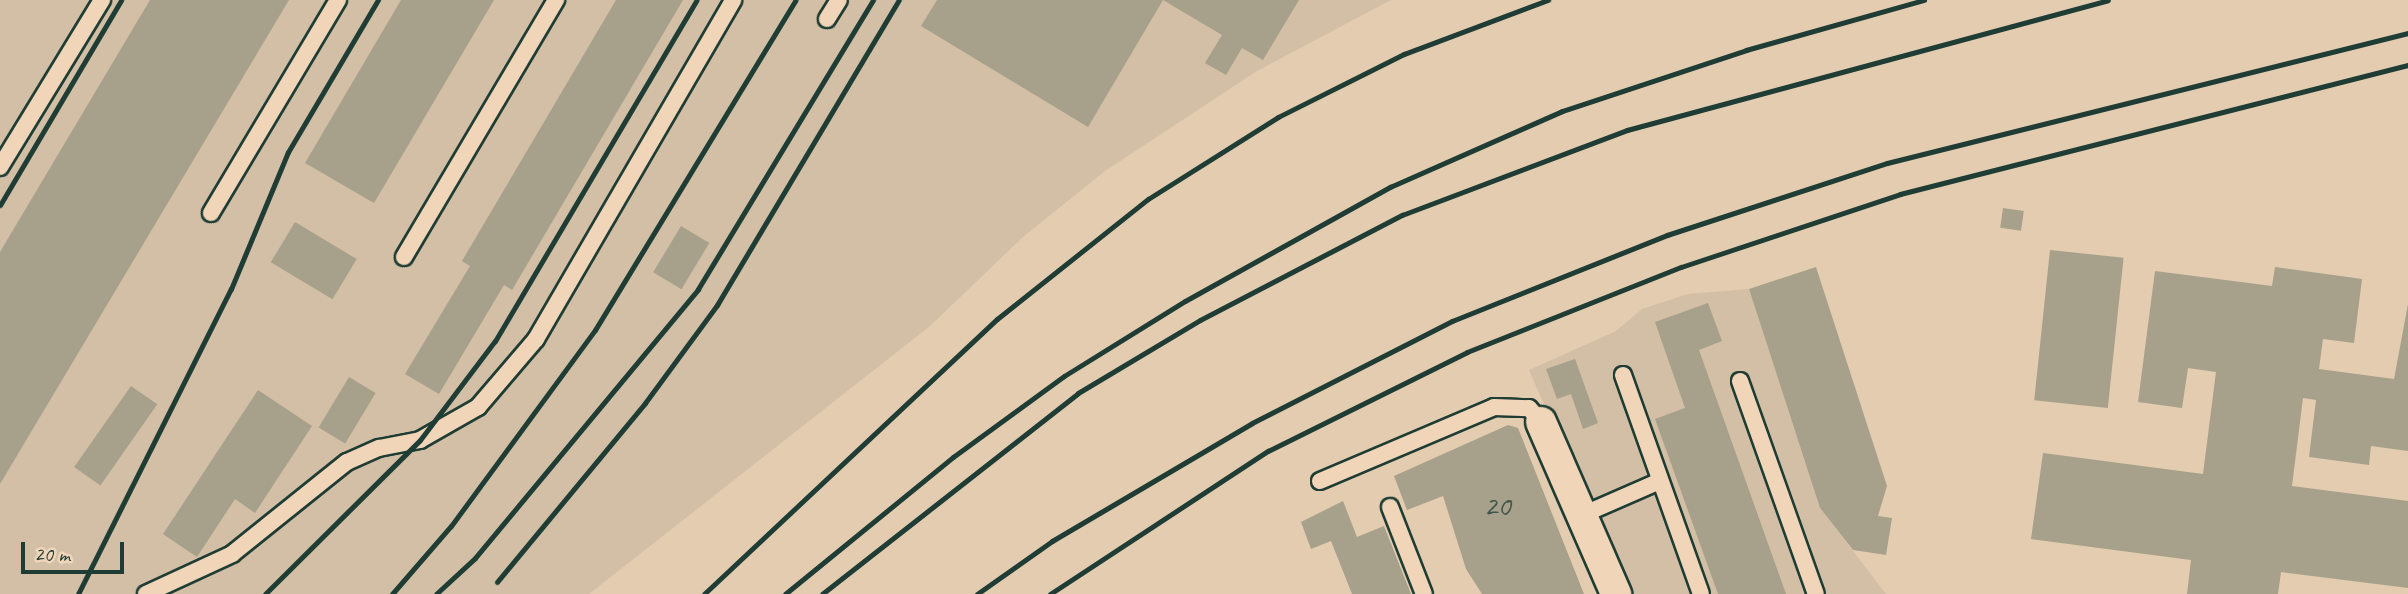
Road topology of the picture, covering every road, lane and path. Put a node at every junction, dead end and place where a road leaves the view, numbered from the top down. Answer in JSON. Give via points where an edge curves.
{"nodes":[{"id":1,"x":102,"y":0,"type":"edge"},
{"id":2,"x":338,"y":0,"type":"edge"},
{"id":3,"x":556,"y":0,"type":"edge"},
{"id":4,"x":733,"y":0,"type":"edge"},
{"id":5,"x":839,"y":0,"type":"edge"},
{"id":6,"x":827,"y":19,"type":"dead end"},
{"id":7,"x":0,"y":167,"type":"edge"},
{"id":8,"x":211,"y":213,"type":"dead end"},
{"id":9,"x":404,"y":257,"type":"dead end"},
{"id":10,"x":1623,"y":375,"type":"dead end"},
{"id":11,"x":1740,"y":381,"type":"dead end"},
{"id":12,"x":1541,"y":422,"type":"joint"},
{"id":13,"x":1320,"y":481,"type":"dead end"},
{"id":14,"x":1660,"y":481,"type":"junction"},
{"id":15,"x":1390,"y":507,"type":"dead end"},
{"id":16,"x":1581,"y":515,"type":"junction"},
{"id":17,"x":146,"y":594,"type":"edge"},
{"id":18,"x":1424,"y":594,"type":"edge"},
{"id":19,"x":1616,"y":594,"type":"edge"},
{"id":20,"x":1701,"y":594,"type":"edge"},
{"id":21,"x":1816,"y":594,"type":"edge"}],
"edges":[{"from":1,"to":7,"type":"lane"},
{"from":2,"to":8,"type":"lane"},
{"from":3,"to":9,"type":"lane"},
{"from":4,"to":17,"type":"lane","via":[[536,339],[478,407],[420,440],[379,448],[346,462],[232,554]]},
{"from":5,"to":6,"type":"lane"},
{"from":10,"to":14,"type":"lane"},
{"from":11,"to":21,"type":"lane"},
{"from":12,"to":13,"type":"lane","via":[[1529,408],[1494,407]]},
{"from":12,"to":16,"type":"street"},
{"from":14,"to":16,"type":"lane"},
{"from":14,"to":20,"type":"lane"},
{"from":15,"to":18,"type":"lane"},
{"from":16,"to":19,"type":"street"}]}
